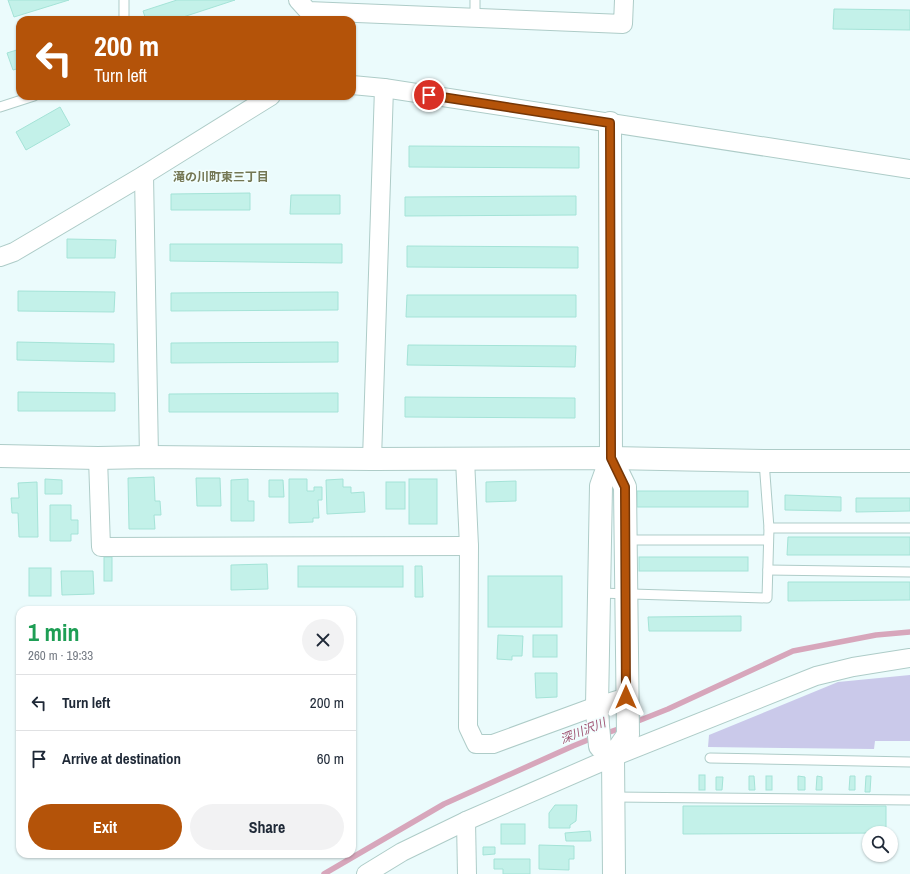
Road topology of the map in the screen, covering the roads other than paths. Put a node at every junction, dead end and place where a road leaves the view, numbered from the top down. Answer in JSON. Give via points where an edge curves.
{"nodes":[{"id":1,"x":124,"y":0,"type":"edge"},
{"id":2,"x":298,"y":0,"type":"edge"},
{"id":3,"x":475,"y":0,"type":"edge"},
{"id":4,"x":624,"y":0,"type":"edge"},
{"id":5,"x":124,"y":16,"type":"edge"},
{"id":6,"x":475,"y":18,"type":"junction"},
{"id":7,"x":356,"y":85,"type":"edge"},
{"id":8,"x":384,"y":88,"type":"junction"},
{"id":9,"x":22,"y":100,"type":"edge"},
{"id":10,"x":265,"y":100,"type":"edge"},
{"id":11,"x":0,"y":107,"type":"edge"},
{"id":12,"x":610,"y":123,"type":"junction"},
{"id":13,"x":910,"y":169,"type":"edge"},
{"id":14,"x":144,"y":175,"type":"junction"},
{"id":15,"x":0,"y":257,"type":"edge"},
{"id":16,"x":0,"y":456,"type":"edge"},
{"id":17,"x":149,"y":457,"type":"junction"},
{"id":18,"x":98,"y":458,"type":"junction"},
{"id":19,"x":611,"y":458,"type":"junction"},
{"id":20,"x":372,"y":459,"type":"junction"},
{"id":21,"x":465,"y":459,"type":"junction"},
{"id":22,"x":764,"y":461,"type":"junction"},
{"id":23,"x":910,"y":461,"type":"edge"},
{"id":24,"x":768,"y":528,"type":"junction"},
{"id":25,"x":910,"y":528,"type":"edge"},
{"id":26,"x":625,"y":540,"type":"junction"},
{"id":27,"x":768,"y":540,"type":"junction"},
{"id":28,"x":469,"y":546,"type":"junction"},
{"id":29,"x":768,"y":570,"type":"junction"},
{"id":30,"x":910,"y":572,"type":"edge"},
{"id":31,"x":599,"y":593,"type":"junction"},
{"id":32,"x":626,"y":594,"type":"junction"},
{"id":33,"x":910,"y":658,"type":"edge"},
{"id":34,"x":627,"y":716,"type":"junction"},
{"id":35,"x":602,"y":734,"type":"junction"},
{"id":36,"x":710,"y":758,"type":"dead end"},
{"id":37,"x":910,"y":762,"type":"edge"},
{"id":38,"x":614,"y":797,"type":"junction"},
{"id":39,"x":910,"y":800,"type":"edge"},
{"id":40,"x":466,"y":821,"type":"junction"},
{"id":41,"x":366,"y":874,"type":"edge"},
{"id":42,"x":467,"y":874,"type":"edge"},
{"id":43,"x":614,"y":874,"type":"edge"}],
"edges":[{"from":1,"to":5,"type":"lane"},
{"from":2,"to":6,"type":"street","via":[[308,11]]},
{"from":3,"to":6,"type":"lane"},
{"from":4,"to":6,"type":"street","via":[[623,24]]},
{"from":7,"to":8,"type":"street"},
{"from":8,"to":12,"type":"street"},
{"from":8,"to":20,"type":"street"},
{"from":9,"to":11,"type":"lane"},
{"from":10,"to":14,"type":"street"},
{"from":12,"to":13,"type":"street"},
{"from":12,"to":19,"type":"street"},
{"from":14,"to":15,"type":"street","via":[[14,252]]},
{"from":14,"to":17,"type":"street"},
{"from":16,"to":18,"type":"street"},
{"from":17,"to":18,"type":"street"},
{"from":17,"to":20,"type":"street"},
{"from":18,"to":28,"type":"street","via":[[101,547]]},
{"from":19,"to":21,"type":"street"},
{"from":19,"to":22,"type":"street"},
{"from":19,"to":26,"type":"street","via":[[625,487]]},
{"from":19,"to":31,"type":"street","via":[[601,486]]},
{"from":20,"to":21,"type":"street"},
{"from":21,"to":28,"type":"street"},
{"from":22,"to":23,"type":"street"},
{"from":22,"to":24,"type":"lane"},
{"from":24,"to":25,"type":"lane"},
{"from":24,"to":27,"type":"lane"},
{"from":26,"to":27,"type":"lane"},
{"from":26,"to":32,"type":"street"},
{"from":27,"to":29,"type":"lane"},
{"from":28,"to":35,"type":"street","via":[[468,727],[476,744]]},
{"from":29,"to":30,"type":"lane"},
{"from":29,"to":32,"type":"lane","via":[[767,598]]},
{"from":31,"to":32,"type":"lane"},
{"from":31,"to":35,"type":"street"},
{"from":32,"to":34,"type":"street"},
{"from":33,"to":35,"type":"street","via":[[816,676]]},
{"from":34,"to":35,"type":"street"},
{"from":34,"to":35,"type":"street"},
{"from":35,"to":38,"type":"street"},
{"from":35,"to":40,"type":"street"},
{"from":36,"to":37,"type":"lane"},
{"from":38,"to":39,"type":"lane"},
{"from":38,"to":43,"type":"street"},
{"from":40,"to":41,"type":"street","via":[[402,852]]},
{"from":40,"to":42,"type":"street"}]}
